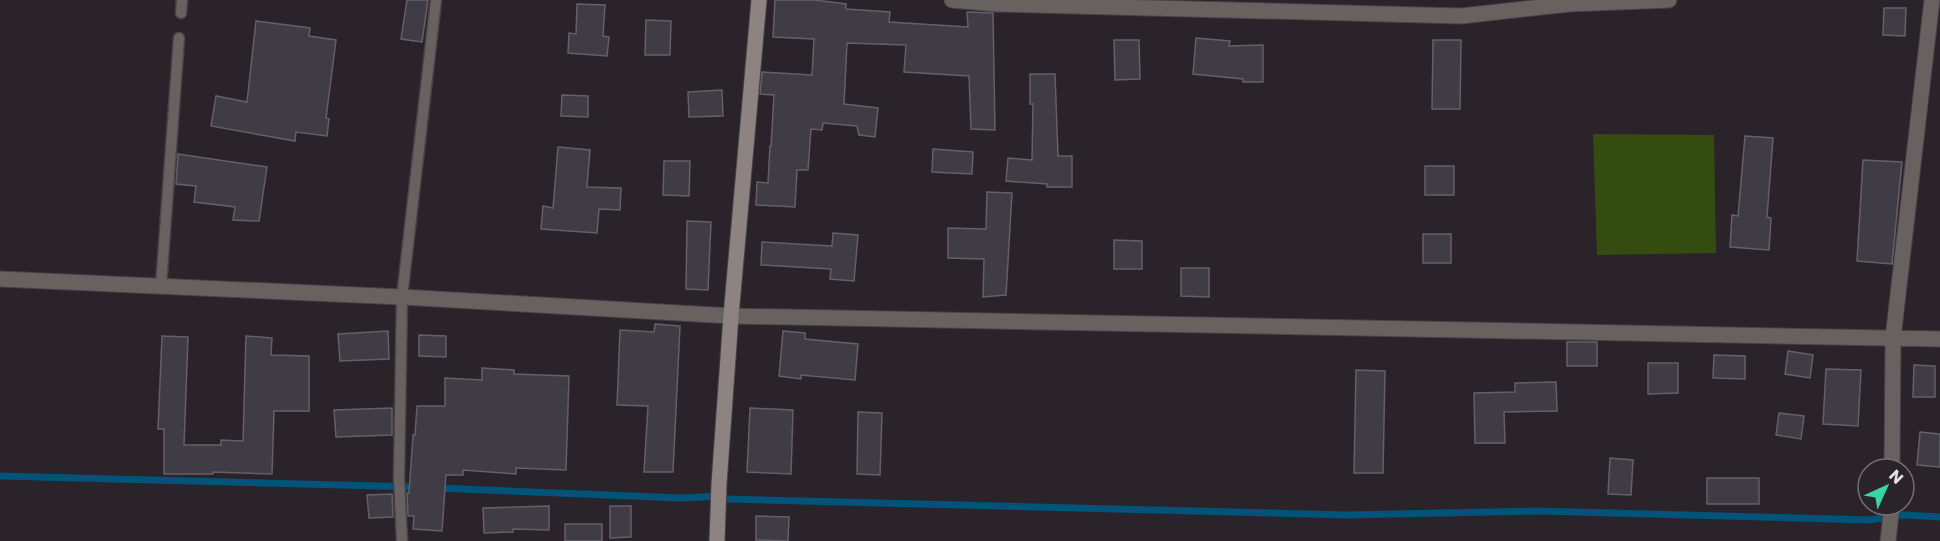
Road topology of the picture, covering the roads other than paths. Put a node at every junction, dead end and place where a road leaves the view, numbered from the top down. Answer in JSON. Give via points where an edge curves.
{"nodes":[{"id":1,"x":182,"y":0,"type":"edge"},
{"id":2,"x":436,"y":0,"type":"edge"},
{"id":3,"x":759,"y":0,"type":"edge"},
{"id":4,"x":952,"y":0,"type":"edge"},
{"id":5,"x":1668,"y":0,"type":"edge"},
{"id":6,"x":1932,"y":0,"type":"edge"},
{"id":7,"x":181,"y":13,"type":"dead end"},
{"id":8,"x":180,"y":38,"type":"dead end"},
{"id":9,"x":0,"y":279,"type":"edge"},
{"id":10,"x":161,"y":286,"type":"junction"},
{"id":11,"x":402,"y":297,"type":"junction"},
{"id":12,"x":730,"y":316,"type":"junction"},
{"id":13,"x":1893,"y":338,"type":"junction"},
{"id":14,"x":1940,"y":339,"type":"edge"},
{"id":15,"x":1892,"y":457,"type":"edge"},
{"id":16,"x":1890,"y":517,"type":"edge"},
{"id":17,"x":402,"y":541,"type":"edge"},
{"id":18,"x":717,"y":541,"type":"edge"},
{"id":19,"x":1887,"y":541,"type":"edge"}],
"edges":[{"from":1,"to":7,"type":"lane"},
{"from":2,"to":11,"type":"lane"},
{"from":3,"to":12,"type":"street"},
{"from":4,"to":5,"type":"street","via":[[1461,16],[1569,4]]},
{"from":6,"to":13,"type":"street"},
{"from":8,"to":10,"type":"lane"},
{"from":9,"to":10,"type":"street"},
{"from":10,"to":11,"type":"street"},
{"from":11,"to":12,"type":"street"},
{"from":11,"to":17,"type":"lane"},
{"from":12,"to":13,"type":"street"},
{"from":12,"to":18,"type":"street"},
{"from":13,"to":14,"type":"street"},
{"from":13,"to":15,"type":"street"},
{"from":16,"to":19,"type":"street"}]}
